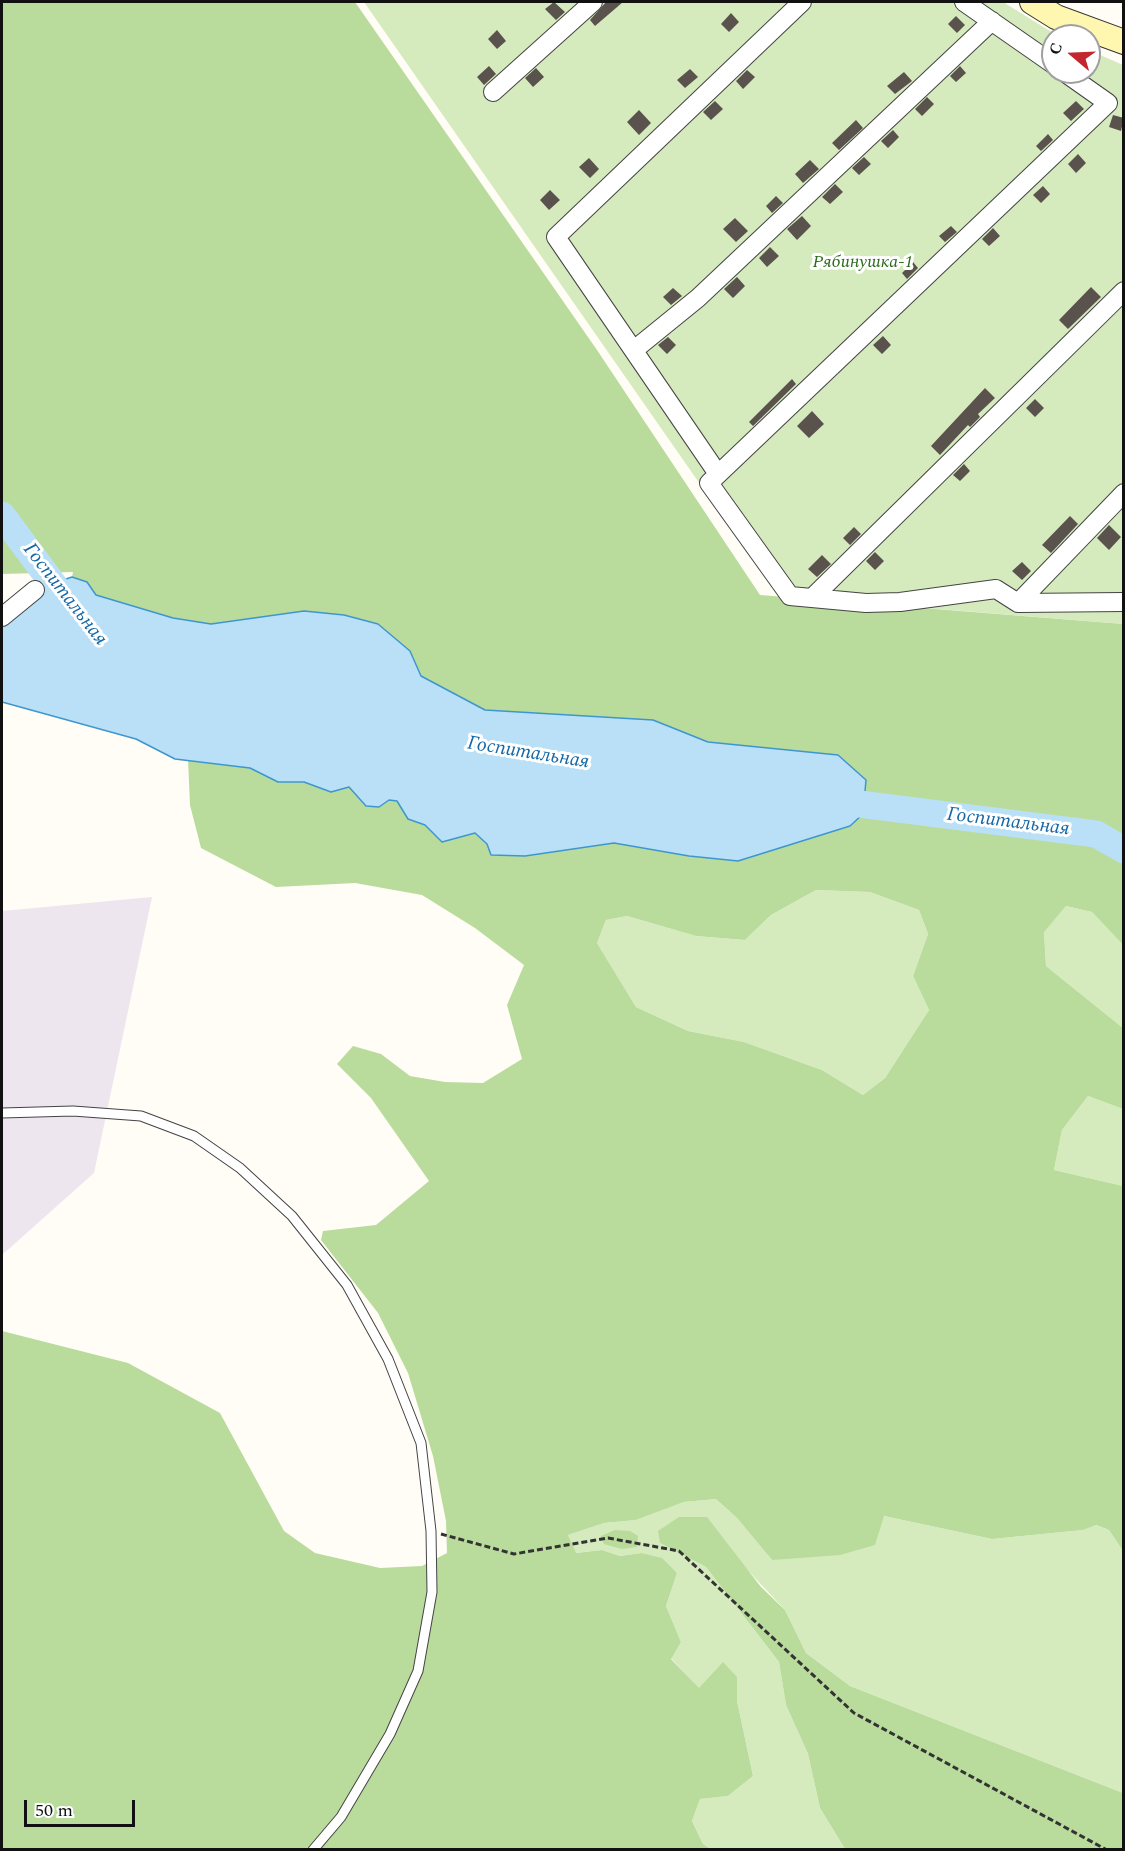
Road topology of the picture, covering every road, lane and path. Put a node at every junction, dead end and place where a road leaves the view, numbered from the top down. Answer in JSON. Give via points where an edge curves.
{"nodes":[{"id":1,"x":593,"y":2,"type":"edge"},
{"id":2,"x":802,"y":2,"type":"edge"},
{"id":3,"x":964,"y":2,"type":"edge"},
{"id":4,"x":1032,"y":2,"type":"edge"},
{"id":5,"x":992,"y":21,"type":"junction"},
{"id":6,"x":1124,"y":42,"type":"edge"},
{"id":7,"x":1041,"y":56,"type":"edge"},
{"id":8,"x":1084,"y":84,"type":"edge"},
{"id":9,"x":493,"y":92,"type":"dead end"},
{"id":10,"x":1116,"y":104,"type":"edge"},
{"id":11,"x":1124,"y":291,"type":"edge"},
{"id":12,"x":634,"y":350,"type":"junction"},
{"id":13,"x":718,"y":474,"type":"junction"},
{"id":14,"x":1124,"y":493,"type":"edge"},
{"id":15,"x":35,"y":590,"type":"dead end"},
{"id":16,"x":813,"y":597,"type":"junction"},
{"id":17,"x":1124,"y":602,"type":"edge"},
{"id":18,"x":1018,"y":603,"type":"junction"},
{"id":19,"x":2,"y":617,"type":"edge"},
{"id":20,"x":2,"y":1113,"type":"edge"},
{"id":21,"x":431,"y":1531,"type":"junction"},
{"id":22,"x":313,"y":1850,"type":"edge"},
{"id":23,"x":1107,"y":1850,"type":"edge"}],
"edges":[{"from":1,"to":9,"type":"street"},
{"from":2,"to":12,"type":"street","via":[[556,237]]},
{"from":3,"to":5,"type":"street"},
{"from":4,"to":6,"type":"street","via":[[1056,17]]},
{"from":5,"to":7,"type":"street"},
{"from":5,"to":12,"type":"street","via":[[698,298]]},
{"from":8,"to":10,"type":"street"},
{"from":10,"to":13,"type":"street"},
{"from":11,"to":16,"type":"street"},
{"from":12,"to":13,"type":"street"},
{"from":13,"to":16,"type":"street","via":[[709,483],[790,596]]},
{"from":14,"to":18,"type":"street"},
{"from":15,"to":19,"type":"street"},
{"from":16,"to":18,"type":"street","via":[[878,603],[996,589]]},
{"from":17,"to":18,"type":"street"},
{"from":20,"to":21,"type":"lane","via":[[73,1111],[141,1116],[194,1136],[240,1168],[292,1216],[347,1285],[388,1359],[421,1443]]},
{"from":21,"to":22,"type":"lane","via":[[432,1592],[418,1671],[390,1734],[341,1817]]},
{"from":21,"to":23,"type":"path","via":[[514,1554],[608,1538],[679,1551],[854,1713]]}]}
